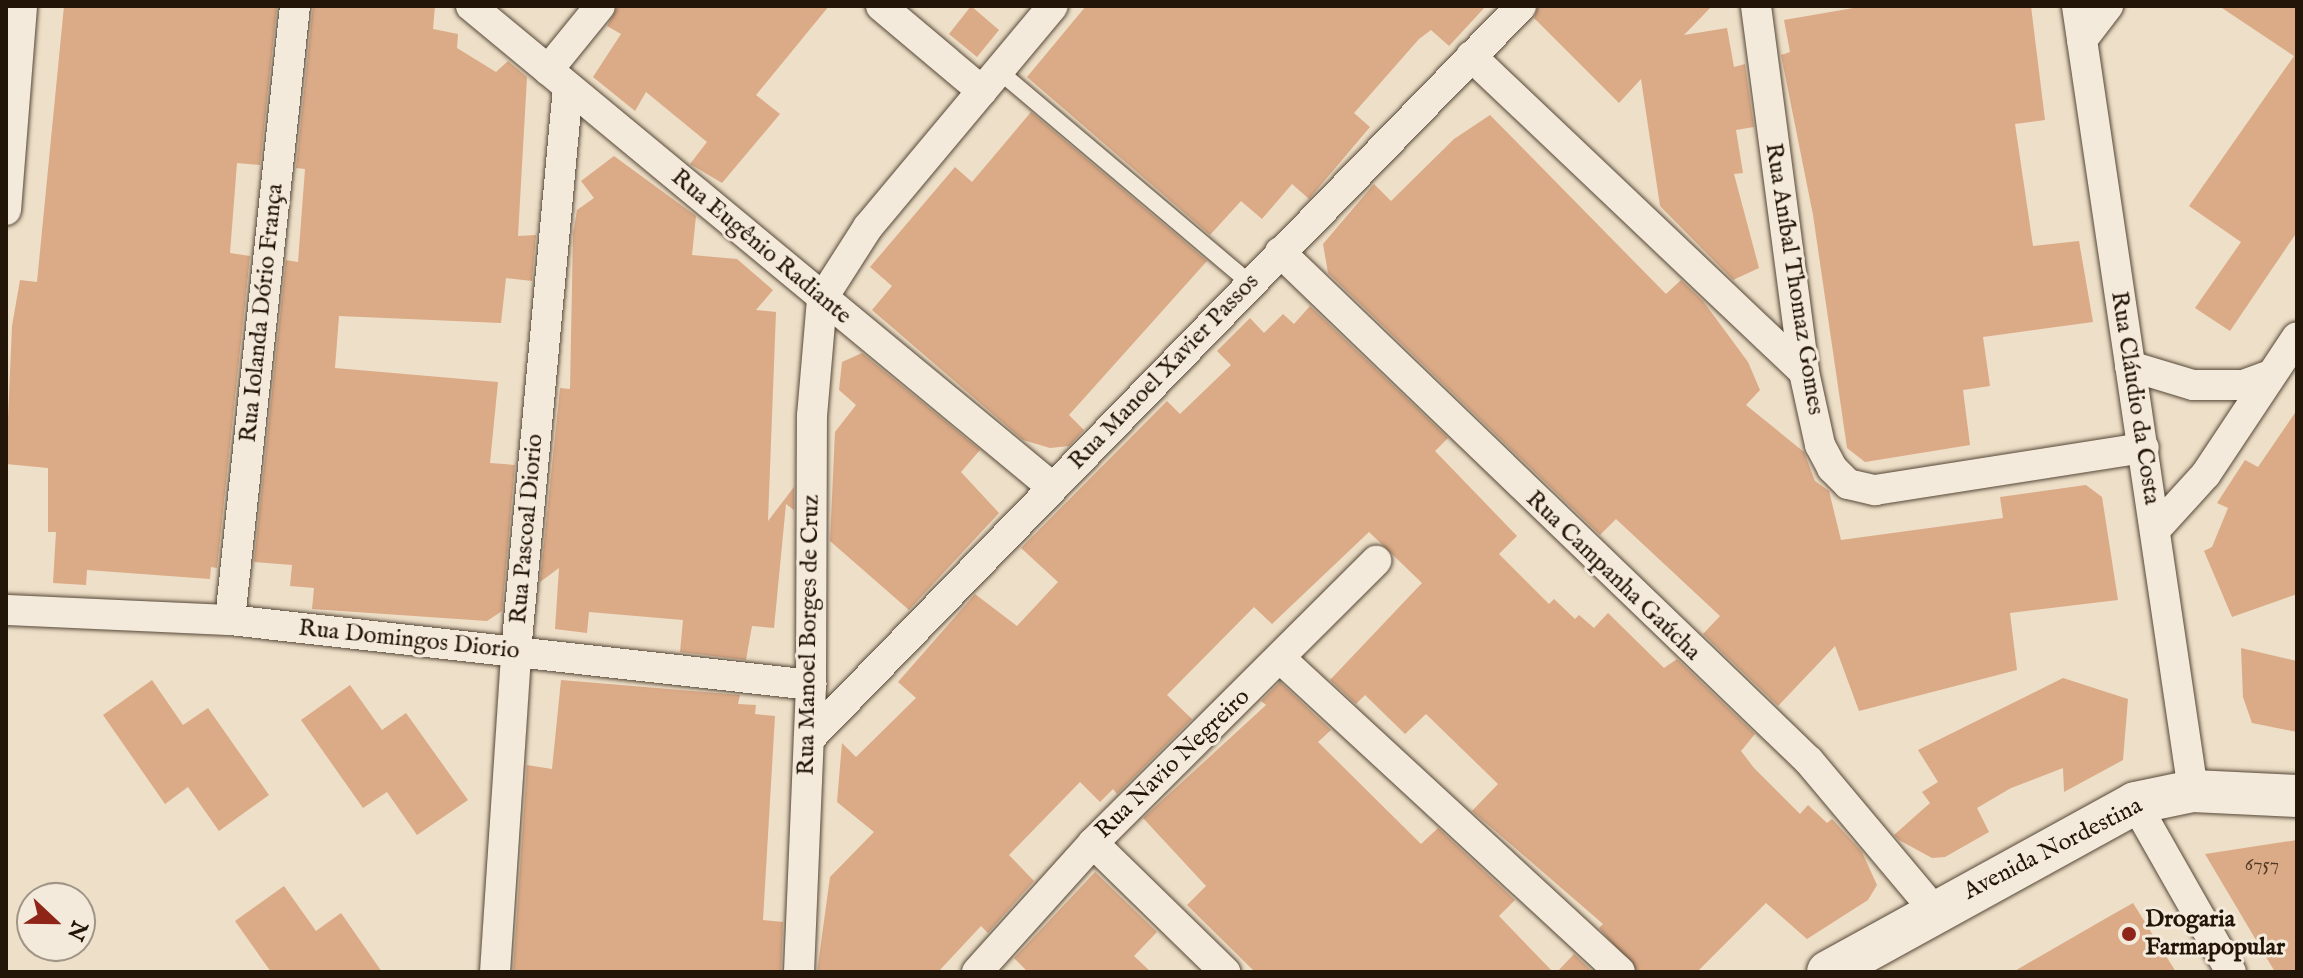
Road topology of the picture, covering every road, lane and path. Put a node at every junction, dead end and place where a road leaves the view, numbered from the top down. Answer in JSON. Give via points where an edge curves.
{"nodes":[{"id":1,"x":22,"y":6,"type":"edge"},
{"id":2,"x":295,"y":6,"type":"edge"},
{"id":3,"x":471,"y":6,"type":"edge"},
{"id":4,"x":600,"y":6,"type":"edge"},
{"id":5,"x":881,"y":6,"type":"edge"},
{"id":6,"x":1053,"y":6,"type":"edge"},
{"id":7,"x":1521,"y":6,"type":"edge"},
{"id":8,"x":1756,"y":6,"type":"edge"},
{"id":9,"x":2077,"y":6,"type":"edge"},
{"id":10,"x":2108,"y":6,"type":"edge"},
{"id":11,"x":2082,"y":40,"type":"junction"},
{"id":12,"x":1471,"y":56,"type":"junction"},
{"id":13,"x":558,"y":78,"type":"junction"},
{"id":14,"x":991,"y":81,"type":"junction"},
{"id":15,"x":6,"y":210,"type":"edge"},
{"id":16,"x":1280,"y":252,"type":"junction"},
{"id":17,"x":1250,"y":283,"type":"junction"},
{"id":18,"x":822,"y":299,"type":"junction"},
{"id":19,"x":2297,"y":337,"type":"edge"},
{"id":20,"x":2130,"y":366,"type":"junction"},
{"id":21,"x":1804,"y":372,"type":"junction"},
{"id":22,"x":2270,"y":375,"type":"junction"},
{"id":23,"x":2144,"y":448,"type":"junction"},
{"id":24,"x":1052,"y":487,"type":"junction"},
{"id":25,"x":2156,"y":529,"type":"junction"},
{"id":26,"x":1376,"y":561,"type":"dead end"},
{"id":27,"x":6,"y":610,"type":"edge"},
{"id":28,"x":230,"y":620,"type":"junction"},
{"id":29,"x":516,"y":652,"type":"junction"},
{"id":30,"x":1281,"y":659,"type":"junction"},
{"id":31,"x":811,"y":685,"type":"junction"},
{"id":32,"x":809,"y":739,"type":"junction"},
{"id":33,"x":2193,"y":791,"type":"junction"},
{"id":34,"x":2297,"y":796,"type":"edge"},
{"id":35,"x":2135,"y":803,"type":"junction"},
{"id":36,"x":1093,"y":843,"type":"junction"},
{"id":37,"x":1935,"y":911,"type":"junction"},
{"id":38,"x":495,"y":972,"type":"edge"},
{"id":39,"x":799,"y":972,"type":"edge"},
{"id":40,"x":977,"y":972,"type":"edge"},
{"id":41,"x":1225,"y":972,"type":"edge"},
{"id":42,"x":1620,"y":972,"type":"edge"},
{"id":43,"x":1828,"y":972,"type":"edge"},
{"id":44,"x":2231,"y":972,"type":"edge"}],
"edges":[{"from":1,"to":15,"type":"street"},
{"from":2,"to":28,"type":"street","name":"Rua Iolanda Dório França"},
{"from":3,"to":13,"type":"street","name":"Rua Eugênio Radiante"},
{"from":4,"to":13,"type":"street"},
{"from":5,"to":14,"type":"street"},
{"from":6,"to":14,"type":"street"},
{"from":7,"to":12,"type":"street","name":"Rua Manoel Xavier Passos"},
{"from":8,"to":21,"type":"street","name":"Rua Aníbal Thomaz Gomes"},
{"from":9,"to":11,"type":"street","name":"Rua Cláudio da Costa"},
{"from":10,"to":11,"type":"street"},
{"from":11,"to":20,"type":"street","name":"Rua Cláudio da Costa"},
{"from":12,"to":16,"type":"street","name":"Rua Manoel Xavier Passos"},
{"from":12,"to":21,"type":"street"},
{"from":13,"to":18,"type":"street","name":"Rua Eugênio Radiante"},
{"from":13,"to":29,"type":"street","name":"Rua Pascoal Diorio"},
{"from":14,"to":17,"type":"lane"},
{"from":14,"to":18,"type":"street","via":[[868,227]]},
{"from":16,"to":17,"type":"street","name":"Rua Manoel Xavier Passos"},
{"from":16,"to":37,"type":"street","name":"Rua Campanha Gaúcha","via":[[1809,761]]},
{"from":17,"to":24,"type":"street","name":"Rua Manoel Xavier Passos"},
{"from":18,"to":24,"type":"street","name":"Rua Eugênio Radiante"},
{"from":18,"to":31,"type":"street","name":"Rua Manoel Borges de Cruz","via":[[812,416]]},
{"from":19,"to":22,"type":"street"},
{"from":20,"to":22,"type":"street","via":[[2193,385],[2243,385]]},
{"from":20,"to":23,"type":"street","name":"Rua Cláudio da Costa"},
{"from":21,"to":23,"type":"street","name":"Rua Aníbal Thomaz Gomes","via":[[1820,445],[1848,484],[1875,490]]},
{"from":22,"to":25,"type":"street","via":[[2206,474]]},
{"from":23,"to":25,"type":"street","name":"Rua Cláudio da Costa"},
{"from":24,"to":32,"type":"street","name":"Rua Manoel Xavier Passos"},
{"from":25,"to":33,"type":"street","name":"Rua Cláudio da Costa"},
{"from":26,"to":30,"type":"street","name":"Rua Navio Negreiro"},
{"from":27,"to":28,"type":"street","name":"Rua Domingos Diorio"},
{"from":28,"to":29,"type":"street","name":"Rua Domingos Diorio"},
{"from":29,"to":31,"type":"street","name":"Rua Domingos Diorio"},
{"from":29,"to":38,"type":"street","name":"Rua Pascoal Diorio"},
{"from":30,"to":36,"type":"street","name":"Rua Navio Negreiro"},
{"from":30,"to":42,"type":"street"},
{"from":31,"to":32,"type":"street","name":"Rua Manoel Borges de Cruz"},
{"from":32,"to":39,"type":"street","name":"Rua Manoel Borges de Cruz"},
{"from":33,"to":34,"type":"main road","name":"Avenida Nordestina"},
{"from":33,"to":35,"type":"main road","name":"Avenida Nordestina"},
{"from":35,"to":37,"type":"main road","name":"Avenida Nordestina"},
{"from":35,"to":44,"type":"street"},
{"from":36,"to":40,"type":"street","name":"Rua Navio Negreiro"},
{"from":36,"to":41,"type":"street"},
{"from":37,"to":43,"type":"main road","name":"Avenida Nordestina"}]}
